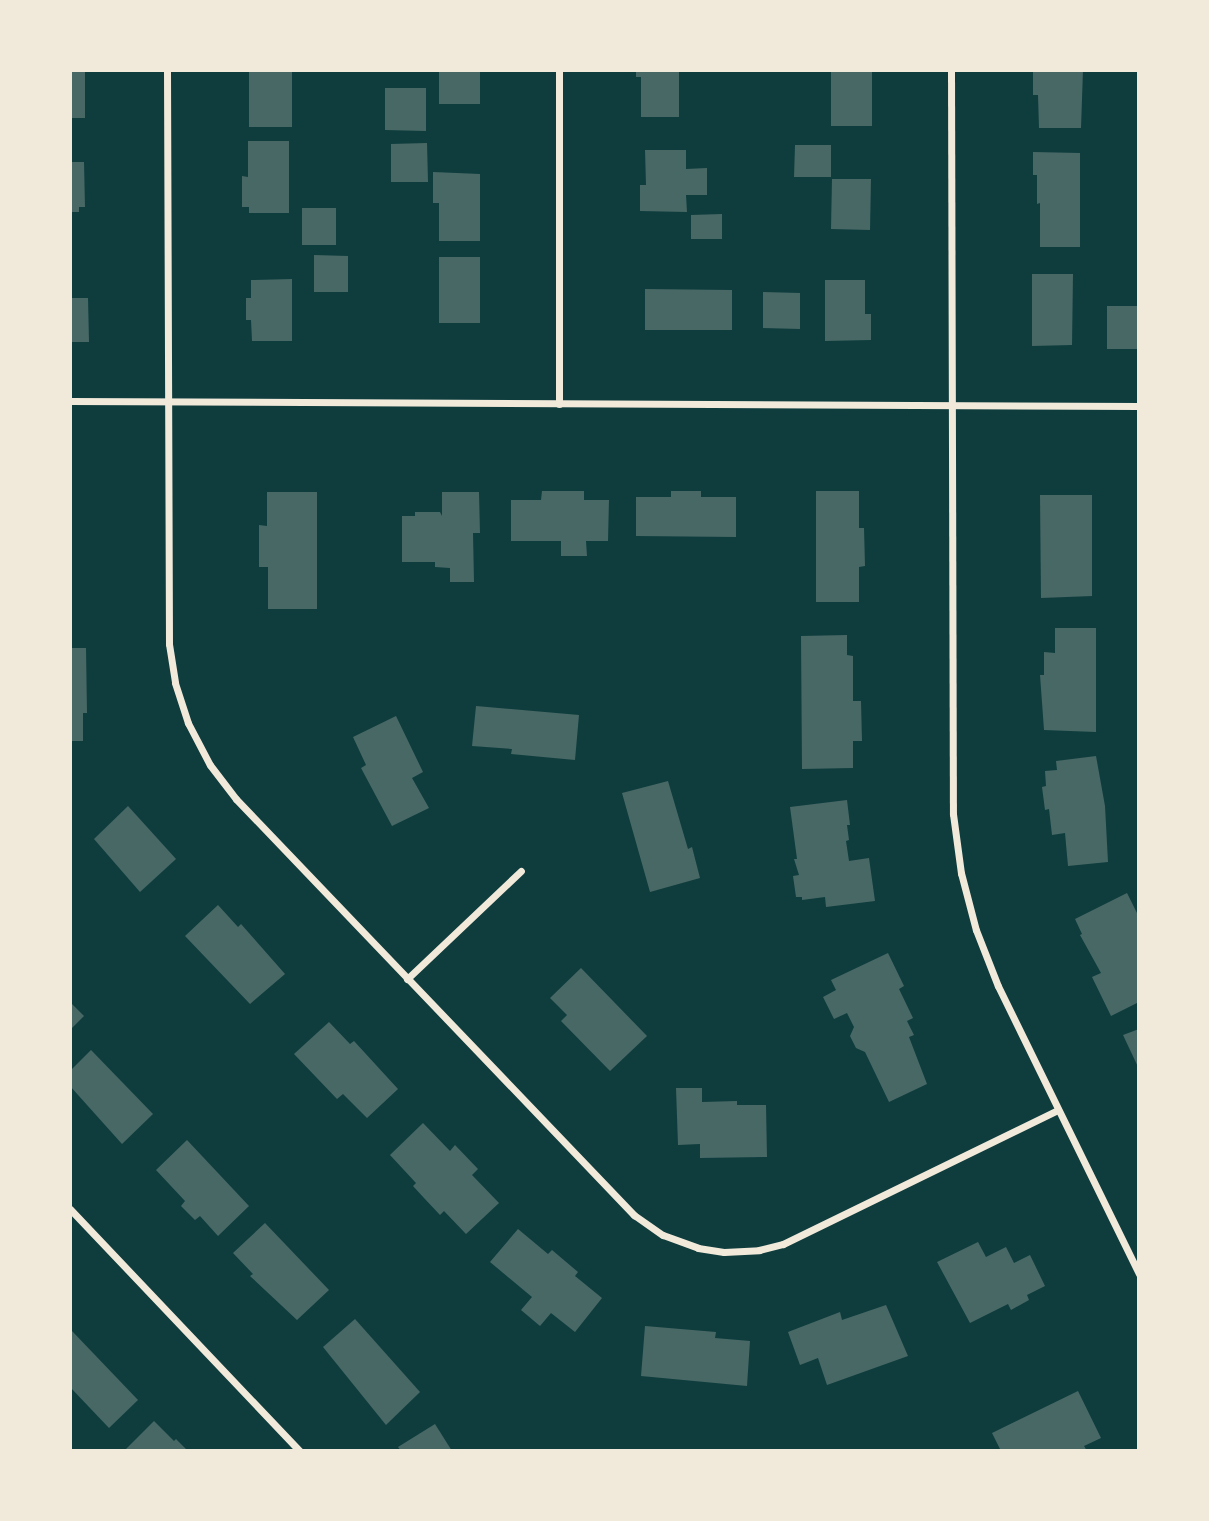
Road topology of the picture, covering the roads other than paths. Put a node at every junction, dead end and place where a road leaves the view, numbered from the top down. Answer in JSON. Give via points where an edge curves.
{"nodes":[{"id":1,"x":167,"y":70,"type":"edge"},
{"id":2,"x":559,"y":70,"type":"edge"},
{"id":3,"x":951,"y":70,"type":"edge"},
{"id":4,"x":70,"y":401,"type":"edge"},
{"id":5,"x":167,"y":402,"type":"junction"},
{"id":6,"x":559,"y":404,"type":"junction"},
{"id":7,"x":951,"y":405,"type":"junction"},
{"id":8,"x":1139,"y":406,"type":"edge"},
{"id":9,"x":520,"y":871,"type":"dead end"},
{"id":10,"x":407,"y":979,"type":"junction"},
{"id":11,"x":1058,"y":1110,"type":"junction"},
{"id":12,"x":70,"y":1209,"type":"edge"},
{"id":13,"x":1139,"y":1274,"type":"edge"},
{"id":14,"x":300,"y":1451,"type":"edge"}],
"edges":[{"from":1,"to":5,"type":"street"},
{"from":2,"to":6,"type":"street"},
{"from":3,"to":7,"type":"street"},
{"from":4,"to":5,"type":"street"},
{"from":5,"to":6,"type":"street"},
{"from":5,"to":10,"type":"street","via":[[169,644],[188,723],[210,765],[236,799]]},
{"from":6,"to":7,"type":"street"},
{"from":7,"to":8,"type":"street"},
{"from":7,"to":11,"type":"street","via":[[953,814],[961,873],[993,975]]},
{"from":9,"to":10,"type":"street"},
{"from":10,"to":11,"type":"street","via":[[634,1215],[663,1235],[698,1248],[724,1252],[783,1244]]},
{"from":11,"to":13,"type":"street"},
{"from":12,"to":14,"type":"street"}]}
